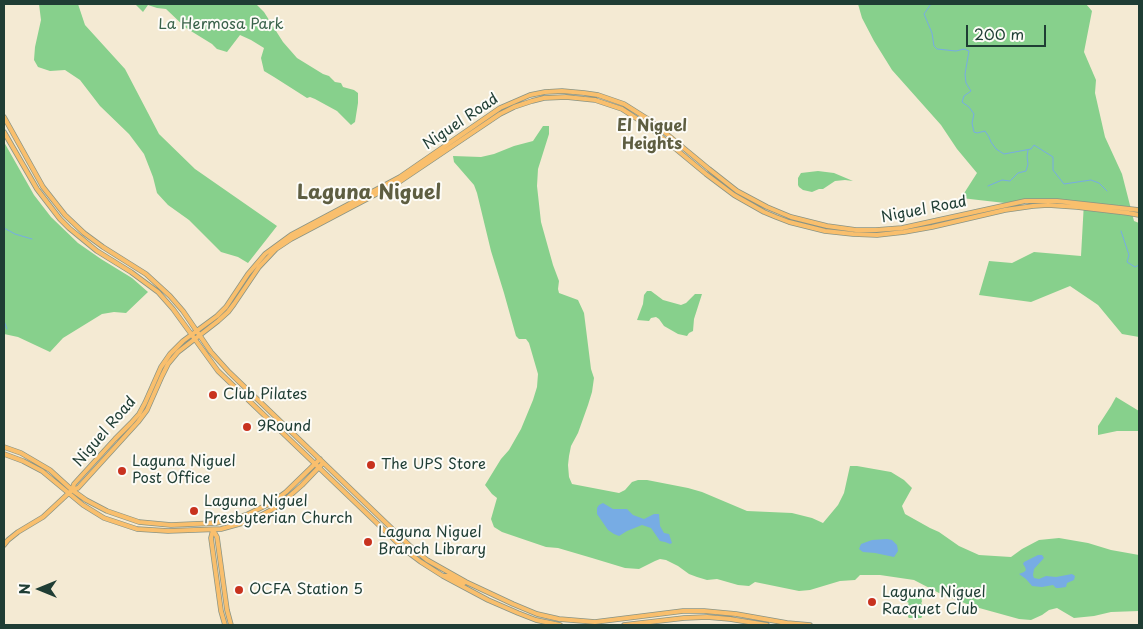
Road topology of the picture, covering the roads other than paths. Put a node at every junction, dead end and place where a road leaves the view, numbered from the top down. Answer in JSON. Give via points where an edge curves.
{"nodes":[{"id":1,"x":4,"y":117,"type":"edge"},
{"id":2,"x":4,"y":132,"type":"edge"},
{"id":3,"x":444,"y":147,"type":"junction"},
{"id":4,"x":431,"y":161,"type":"junction"},
{"id":5,"x":414,"y":167,"type":"junction"},
{"id":6,"x":1037,"y":201,"type":"junction"},
{"id":7,"x":1033,"y":206,"type":"junction"},
{"id":8,"x":1095,"y":207,"type":"junction"},
{"id":9,"x":1139,"y":210,"type":"edge"},
{"id":10,"x":1139,"y":215,"type":"edge"},
{"id":11,"x":932,"y":225,"type":"junction"},
{"id":12,"x":243,"y":286,"type":"junction"},
{"id":13,"x":196,"y":331,"type":"junction"},
{"id":14,"x":192,"y":334,"type":"junction"},
{"id":15,"x":199,"y":335,"type":"junction"},
{"id":16,"x":195,"y":339,"type":"junction"},
{"id":17,"x":153,"y":386,"type":"junction"},
{"id":18,"x":154,"y":396,"type":"junction"},
{"id":19,"x":254,"y":396,"type":"junction"},
{"id":20,"x":250,"y":401,"type":"junction"},
{"id":21,"x":145,"y":403,"type":"junction"},
{"id":22,"x":4,"y":447,"type":"edge"},
{"id":23,"x":4,"y":454,"type":"edge"},
{"id":24,"x":321,"y":461,"type":"junction"},
{"id":25,"x":317,"y":465,"type":"junction"},
{"id":26,"x":72,"y":490,"type":"junction"},
{"id":27,"x":68,"y":494,"type":"junction"},
{"id":28,"x":271,"y":503,"type":"junction"},
{"id":29,"x":274,"y":508,"type":"junction"},
{"id":30,"x":143,"y":523,"type":"junction"},
{"id":31,"x":159,"y":524,"type":"junction"},
{"id":32,"x":149,"y":530,"type":"junction"},
{"id":33,"x":213,"y":530,"type":"junction"},
{"id":34,"x":4,"y":545,"type":"edge"},
{"id":35,"x":427,"y":560,"type":"junction"},
{"id":36,"x":443,"y":576,"type":"junction"},
{"id":37,"x":466,"y":582,"type":"junction"},
{"id":38,"x":225,"y":625,"type":"edge"},
{"id":39,"x":231,"y":625,"type":"edge"},
{"id":40,"x":560,"y":625,"type":"edge"},
{"id":41,"x":624,"y":625,"type":"edge"},
{"id":42,"x":766,"y":625,"type":"edge"},
{"id":43,"x":810,"y":625,"type":"edge"}],
"edges":[{"from":1,"to":13,"type":"main road","via":[[43,187],[65,215],[103,247],[146,274],[164,290]]},
{"from":2,"to":14,"type":"main road","via":[[37,189],[60,219],[92,247],[158,292]]},
{"from":3,"to":4,"type":"main road"},
{"from":3,"to":5,"type":"main road","name":"Niguel Road"},
{"from":3,"to":11,"type":"main road","name":"Niguel Road","via":[[500,108],[530,95],[562,91],[598,95],[638,112],[737,190],[791,217],[856,230]]},
{"from":4,"to":5,"type":"main road"},
{"from":4,"to":11,"type":"main road","name":"Niguel Road","via":[[514,107],[544,98],[595,100],[635,117],[734,195],[789,222],[824,231],[877,235]]},
{"from":4,"to":12,"type":"main road","name":"Niguel Road","via":[[400,182],[291,239],[276,249]]},
{"from":5,"to":12,"type":"main road","name":"Niguel Road","via":[[277,244],[255,265]]},
{"from":6,"to":7,"type":"main road"},
{"from":6,"to":8,"type":"main road","name":"Niguel Road","via":[[1057,200]]},
{"from":6,"to":11,"type":"main road","name":"Niguel Road","via":[[1008,204]]},
{"from":7,"to":8,"type":"main road","name":"Niguel Road"},
{"from":7,"to":11,"type":"main road","name":"Niguel Road"},
{"from":8,"to":9,"type":"main road","name":"Niguel Road"},
{"from":8,"to":10,"type":"main road","name":"Niguel Road"},
{"from":12,"to":13,"type":"main road","name":"Niguel Road","via":[[217,316]]},
{"from":12,"to":15,"type":"main road","name":"Niguel Road","via":[[228,312]]},
{"from":13,"to":14,"type":"main road","name":"Niguel Road"},
{"from":13,"to":15,"type":"main road"},
{"from":14,"to":16,"type":"main road"},
{"from":14,"to":17,"type":"main road","name":"Niguel Road","via":[[165,360]]},
{"from":15,"to":16,"type":"main road","name":"Niguel Road"},
{"from":15,"to":19,"type":"main road","via":[[222,366]]},
{"from":16,"to":18,"type":"main road","name":"Niguel Road","via":[[168,364]]},
{"from":16,"to":20,"type":"main road","via":[[218,370]]},
{"from":17,"to":18,"type":"main road"},
{"from":17,"to":21,"type":"main road","name":"Niguel Road"},
{"from":18,"to":21,"type":"main road"},
{"from":18,"to":26,"type":"main road","name":"Niguel Road","via":[[138,422],[78,488]]},
{"from":19,"to":20,"type":"main road"},
{"from":19,"to":24,"type":"main road"},
{"from":20,"to":25,"type":"main road"},
{"from":21,"to":26,"type":"main road","name":"Niguel Road"},
{"from":22,"to":26,"type":"main road","via":[[50,470]]},
{"from":23,"to":27,"type":"main road","via":[[42,472]]},
{"from":24,"to":25,"type":"main road"},
{"from":24,"to":35,"type":"main road"},
{"from":25,"to":28,"type":"main road"},
{"from":25,"to":29,"type":"main road","via":[[302,485]]},
{"from":25,"to":36,"type":"main road","via":[[405,550]]},
{"from":26,"to":27,"type":"main road","name":"Niguel Road"},
{"from":26,"to":30,"type":"main road","via":[[107,512]]},
{"from":27,"to":32,"type":"main road","via":[[104,518]]},
{"from":27,"to":34,"type":"main road","name":"Niguel Road"},
{"from":28,"to":29,"type":"main road"},
{"from":28,"to":31,"type":"main road","via":[[246,515],[216,523]]},
{"from":29,"to":33,"type":"main road","via":[[250,521]]},
{"from":30,"to":31,"type":"main road"},
{"from":30,"to":32,"type":"main road"},
{"from":31,"to":32,"type":"main road"},
{"from":32,"to":33,"type":"main road"},
{"from":33,"to":38,"type":"main road","via":[[211,538]]},
{"from":33,"to":39,"type":"main road","via":[[217,537]]},
{"from":35,"to":36,"type":"main road"},
{"from":35,"to":37,"type":"main road"},
{"from":36,"to":37,"type":"main road"},
{"from":36,"to":40,"type":"main road","via":[[518,613]]},
{"from":37,"to":43,"type":"main road","via":[[538,614],[572,621],[595,622],[693,611]]},
{"from":41,"to":42,"type":"main road","via":[[694,617]]}]}
